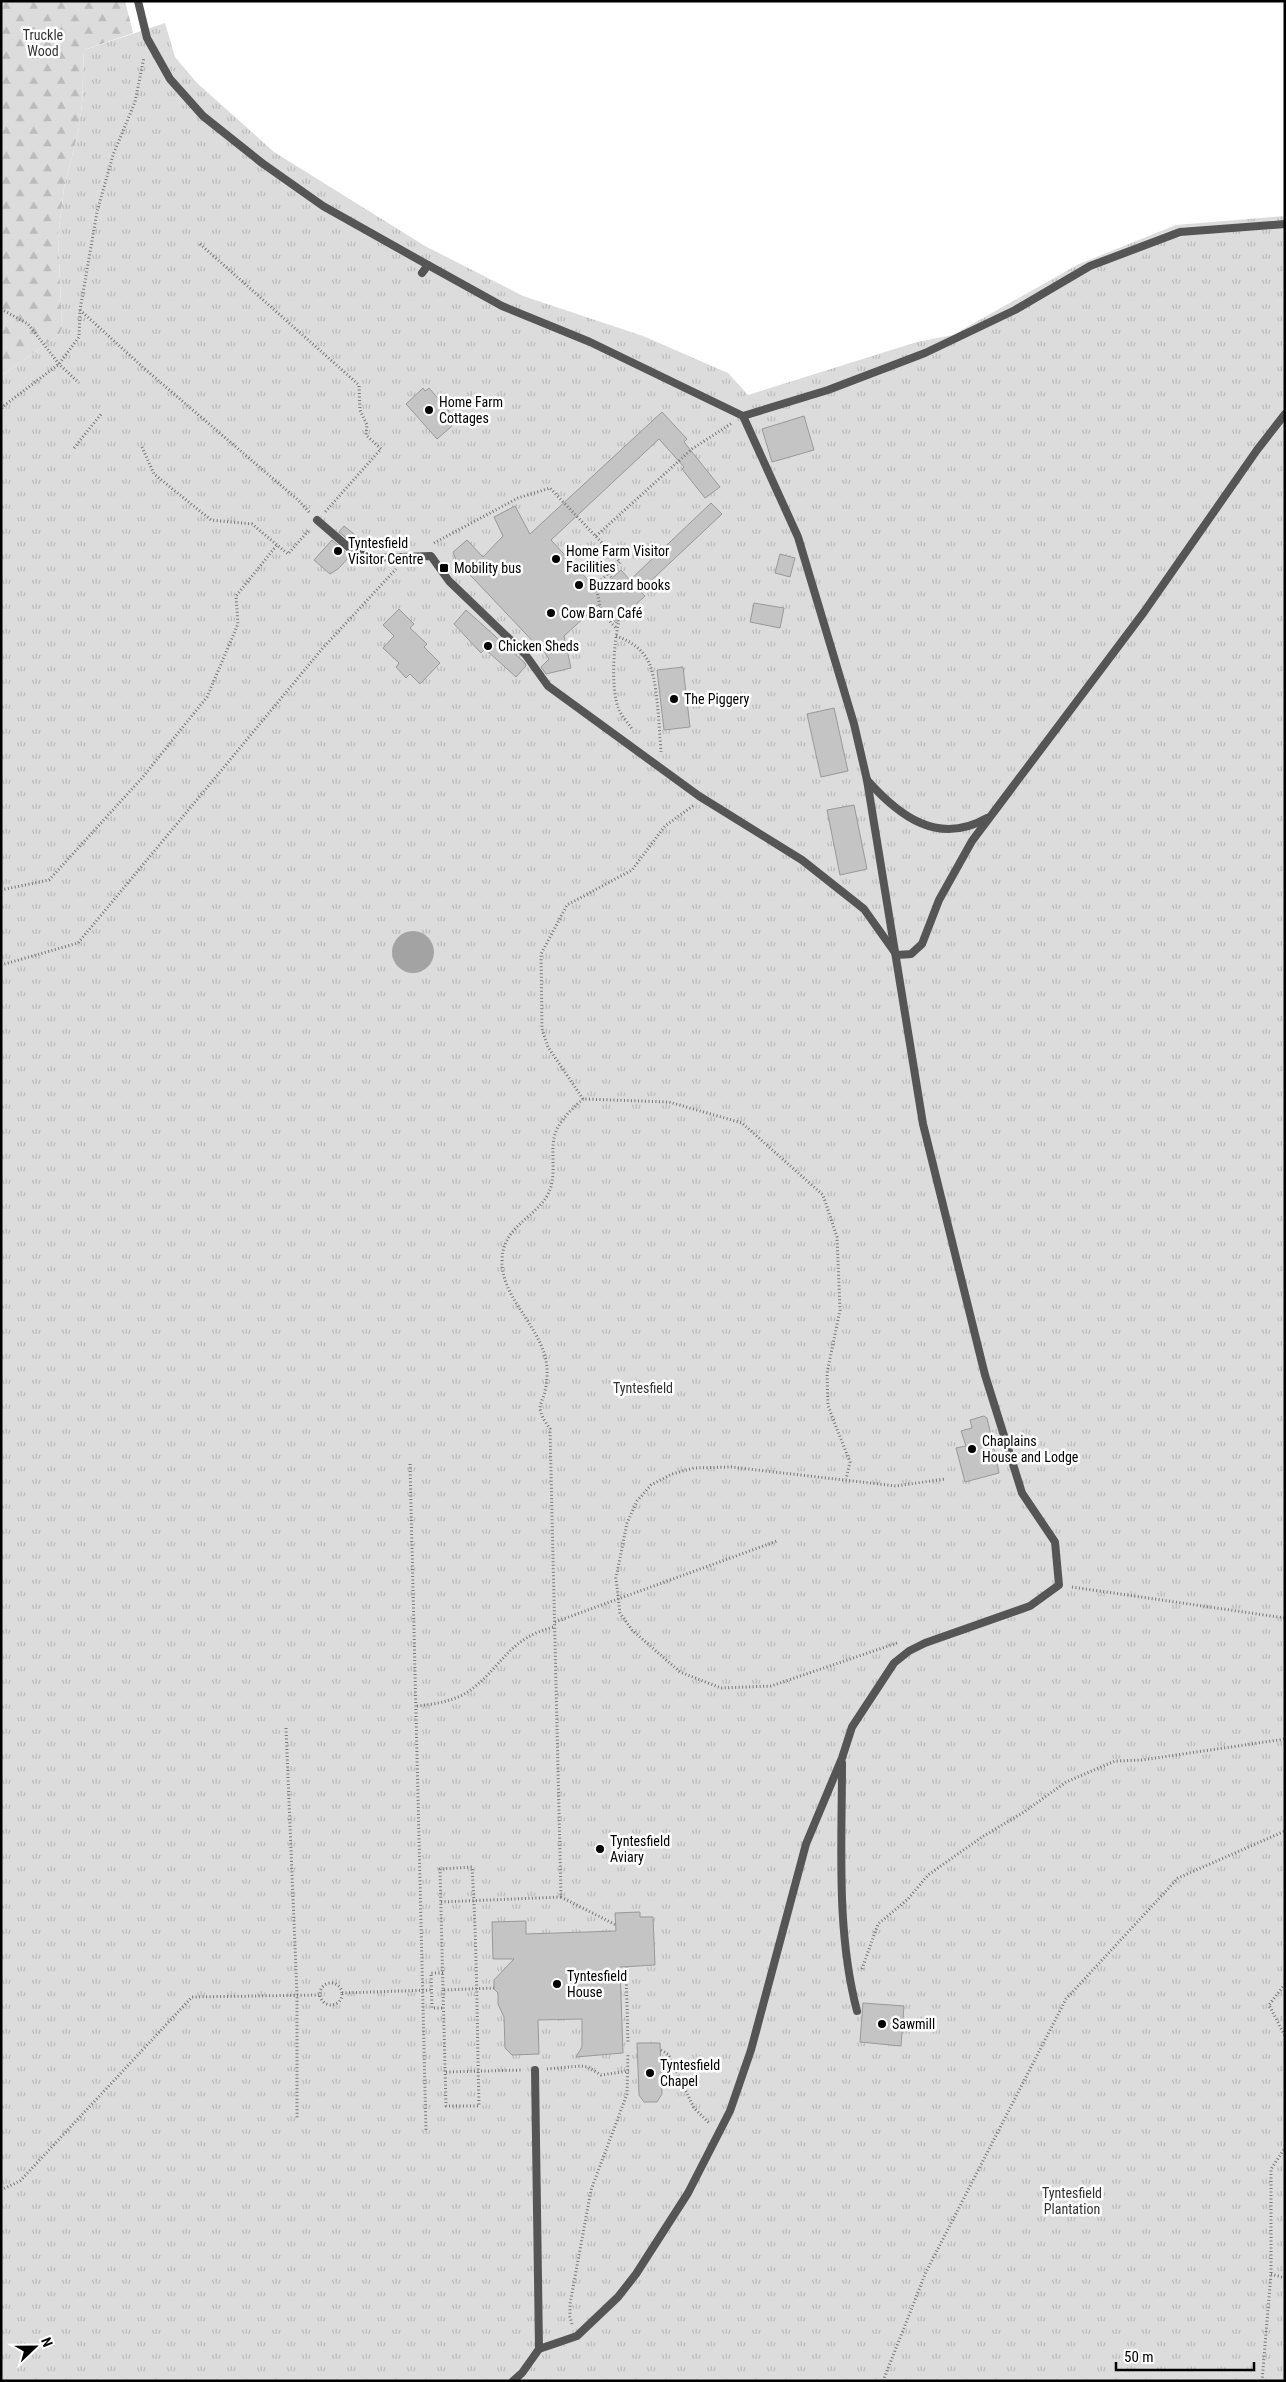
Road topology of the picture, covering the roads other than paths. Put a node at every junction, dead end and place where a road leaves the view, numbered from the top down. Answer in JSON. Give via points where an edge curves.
{"nodes":[{"id":1,"x":138,"y":1,"type":"edge"},
{"id":2,"x":1285,"y":224,"type":"edge"},
{"id":3,"x":428,"y":265,"type":"junction"},
{"id":4,"x":422,"y":273,"type":"dead end"},
{"id":5,"x":1285,"y":414,"type":"edge"},
{"id":6,"x":744,"y":416,"type":"junction"},
{"id":7,"x":317,"y":520,"type":"road end"},
{"id":8,"x":868,"y":780,"type":"junction"},
{"id":9,"x":991,"y":815,"type":"junction"},
{"id":10,"x":897,"y":956,"type":"junction"},
{"id":11,"x":842,"y":1758,"type":"junction"},
{"id":12,"x":857,"y":2011,"type":"dead end"},
{"id":13,"x":535,"y":2070,"type":"road end"},
{"id":14,"x":539,"y":2349,"type":"junction"},
{"id":15,"x":513,"y":2381,"type":"edge"}],
"edges":[{"from":1,"to":3,"type":"lane","via":[[147,38],[170,79],[203,116],[323,206]]},
{"from":2,"to":6,"type":"lane","via":[[1180,232],[1090,266],[1015,310],[925,352],[828,390]]},
{"from":3,"to":4,"type":"lane"},
{"from":3,"to":6,"type":"lane","via":[[502,306],[590,342]]},
{"from":5,"to":9,"type":"lane","via":[[1144,612]]},
{"from":6,"to":8,"type":"lane","via":[[798,537]]},
{"from":7,"to":10,"type":"lane","via":[[354,552],[372,558],[431,556],[449,581],[525,654],[548,686],[699,796],[802,860],[864,909]]},
{"from":8,"to":9,"type":"lane","via":[[893,808],[918,823],[946,829],[963,827]]},
{"from":8,"to":10,"type":"lane"},
{"from":9,"to":10,"type":"lane","via":[[938,900],[922,944],[911,954]]},
{"from":10,"to":11,"type":"lane","via":[[922,1124],[985,1375],[1022,1493],[1055,1542],[1059,1585],[1030,1606],[909,1651],[894,1663],[852,1728]]},
{"from":11,"to":12,"type":"lane","via":[[845,1943],[850,1986]]},
{"from":11,"to":14,"type":"lane","via":[[806,1844],[751,2050],[723,2127],[688,2193],[618,2297],[577,2336]]},
{"from":13,"to":14,"type":"lane"},
{"from":14,"to":15,"type":"lane"}]}
